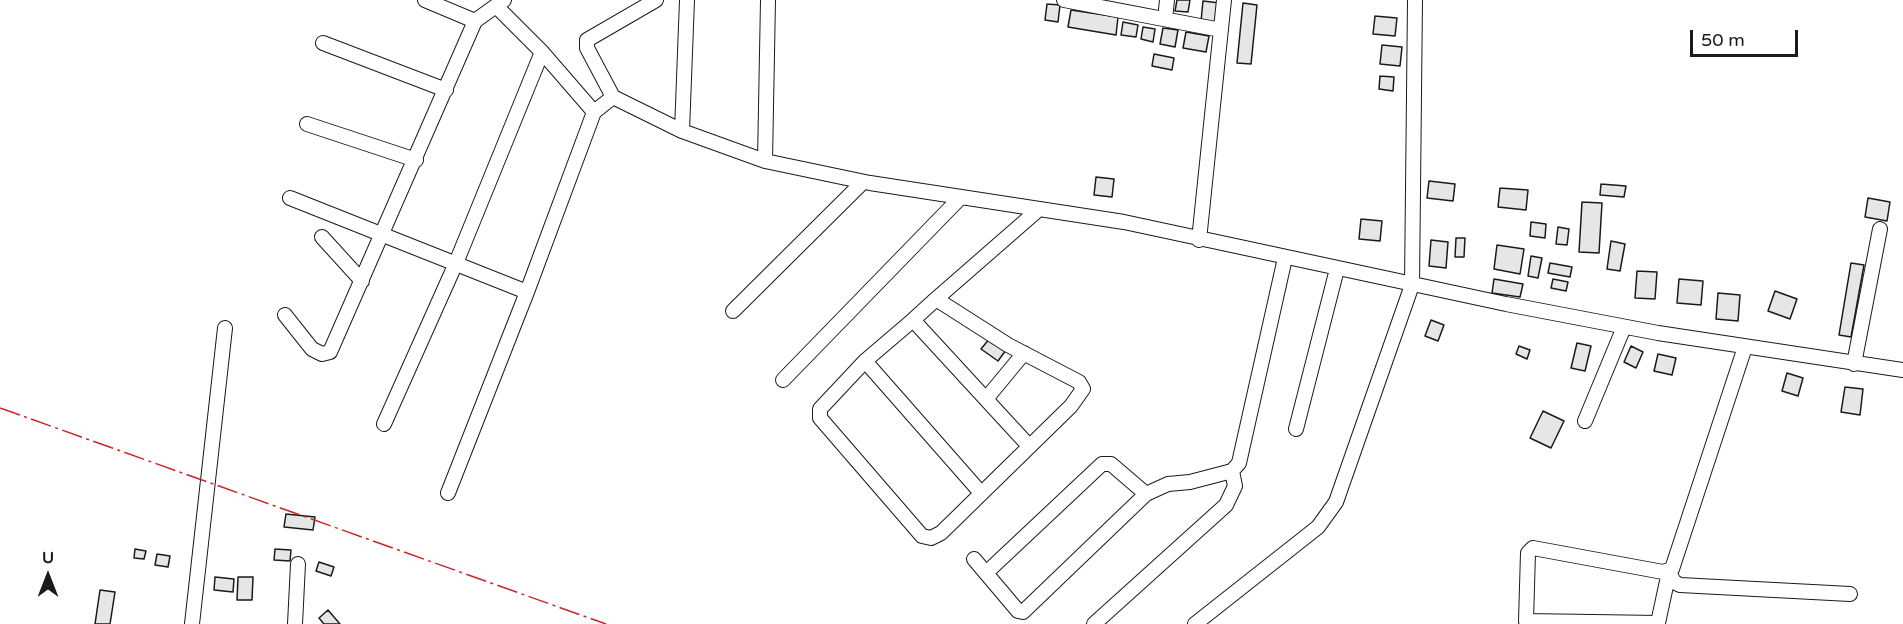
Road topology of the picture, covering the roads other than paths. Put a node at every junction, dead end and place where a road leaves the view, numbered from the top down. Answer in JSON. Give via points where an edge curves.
{"nodes":[{"id":1,"x":425,"y":0,"type":"edge"},
{"id":2,"x":656,"y":0,"type":"edge"},
{"id":3,"x":687,"y":0,"type":"edge"},
{"id":4,"x":768,"y":0,"type":"edge"},
{"id":5,"x":1064,"y":0,"type":"edge"},
{"id":6,"x":1167,"y":0,"type":"edge"},
{"id":7,"x":1224,"y":0,"type":"edge"},
{"id":8,"x":1415,"y":0,"type":"edge"},
{"id":9,"x":500,"y":3,"type":"edge"},
{"id":10,"x":1110,"y":4,"type":"edge"},
{"id":11,"x":1165,"y":19,"type":"junction"},
{"id":12,"x":475,"y":21,"type":"junction"},
{"id":13,"x":1221,"y":30,"type":"junction"},
{"id":14,"x":323,"y":43,"type":"dead end"},
{"id":15,"x":542,"y":52,"type":"junction"},
{"id":16,"x":446,"y":90,"type":"junction"},
{"id":17,"x":613,"y":97,"type":"junction"},
{"id":18,"x":594,"y":112,"type":"junction"},
{"id":19,"x":307,"y":124,"type":"dead end"},
{"id":20,"x":682,"y":131,"type":"junction"},
{"id":21,"x":416,"y":160,"type":"junction"},
{"id":22,"x":765,"y":161,"type":"junction"},
{"id":23,"x":863,"y":182,"type":"junction"},
{"id":24,"x":290,"y":198,"type":"dead end"},
{"id":25,"x":960,"y":198,"type":"junction"},
{"id":26,"x":1038,"y":210,"type":"junction"},
{"id":27,"x":1880,"y":229,"type":"dead end"},
{"id":28,"x":383,"y":234,"type":"junction"},
{"id":29,"x":322,"y":237,"type":"dead end"},
{"id":30,"x":1199,"y":240,"type":"junction"},
{"id":31,"x":1285,"y":258,"type":"junction"},
{"id":32,"x":456,"y":263,"type":"junction"},
{"id":33,"x":1337,"y":269,"type":"junction"},
{"id":34,"x":362,"y":281,"type":"junction"},
{"id":35,"x":1412,"y":285,"type":"junction"},
{"id":36,"x":527,"y":292,"type":"junction"},
{"id":37,"x":936,"y":299,"type":"junction"},
{"id":38,"x":733,"y":311,"type":"dead end"},
{"id":39,"x":285,"y":315,"type":"dead end"},
{"id":40,"x":913,"y":320,"type":"junction"},
{"id":41,"x":1624,"y":327,"type":"junction"},
{"id":42,"x":225,"y":328,"type":"dead end"},
{"id":43,"x":1744,"y":347,"type":"junction"},
{"id":44,"x":1024,"y":353,"type":"junction"},
{"id":45,"x":865,"y":361,"type":"junction"},
{"id":46,"x":1854,"y":364,"type":"junction"},
{"id":47,"x":1903,"y":370,"type":"edge"},
{"id":48,"x":783,"y":380,"type":"dead end"},
{"id":49,"x":986,"y":399,"type":"junction"},
{"id":50,"x":1584,"y":421,"type":"dead end"},
{"id":51,"x":384,"y":424,"type":"dead end"},
{"id":52,"x":1296,"y":429,"type":"dead end"},
{"id":53,"x":1029,"y":446,"type":"junction"},
{"id":54,"x":1232,"y":471,"type":"junction"},
{"id":55,"x":448,"y":493,"type":"dead end"},
{"id":56,"x":981,"y":493,"type":"junction"},
{"id":57,"x":1146,"y":494,"type":"junction"},
{"id":58,"x":974,"y":559,"type":"dead end"},
{"id":59,"x":298,"y":564,"type":"dead end"},
{"id":60,"x":1668,"y":572,"type":"junction"},
{"id":61,"x":986,"y":573,"type":"junction"},
{"id":62,"x":1850,"y":594,"type":"dead end"},
{"id":63,"x":1021,"y":612,"type":"junction"},
{"id":64,"x":192,"y":624,"type":"edge"},
{"id":65,"x":295,"y":624,"type":"edge"},
{"id":66,"x":1029,"y":624,"type":"edge"},
{"id":67,"x":1094,"y":624,"type":"edge"},
{"id":68,"x":1195,"y":624,"type":"edge"}],
"edges":[{"from":1,"to":12,"type":"street"},
{"from":2,"to":17,"type":"street","via":[[587,40],[587,48]]},
{"from":3,"to":20,"type":"street"},
{"from":4,"to":22,"type":"street"},
{"from":5,"to":10,"type":"street"},
{"from":6,"to":11,"type":"street"},
{"from":7,"to":13,"type":"street"},
{"from":8,"to":35,"type":"street"},
{"from":9,"to":12,"type":"street"},
{"from":9,"to":15,"type":"street"},
{"from":10,"to":11,"type":"street"},
{"from":11,"to":13,"type":"street"},
{"from":12,"to":16,"type":"street"},
{"from":13,"to":30,"type":"street"},
{"from":14,"to":16,"type":"street"},
{"from":15,"to":18,"type":"street"},
{"from":15,"to":32,"type":"street"},
{"from":16,"to":21,"type":"street"},
{"from":17,"to":18,"type":"street"},
{"from":17,"to":20,"type":"street"},
{"from":18,"to":36,"type":"street"},
{"from":19,"to":21,"type":"street"},
{"from":20,"to":22,"type":"street"},
{"from":21,"to":28,"type":"street"},
{"from":22,"to":23,"type":"street"},
{"from":23,"to":25,"type":"street"},
{"from":23,"to":38,"type":"street"},
{"from":24,"to":28,"type":"street"},
{"from":25,"to":26,"type":"street"},
{"from":25,"to":48,"type":"street"},
{"from":26,"to":30,"type":"street","via":[[1125,222]]},
{"from":26,"to":37,"type":"street"},
{"from":27,"to":46,"type":"street"},
{"from":28,"to":32,"type":"street"},
{"from":28,"to":34,"type":"street"},
{"from":29,"to":34,"type":"street"},
{"from":30,"to":31,"type":"street"},
{"from":31,"to":33,"type":"street"},
{"from":31,"to":54,"type":"street","via":[[1239,463]]},
{"from":32,"to":36,"type":"street"},
{"from":32,"to":51,"type":"street"},
{"from":33,"to":35,"type":"street"},
{"from":33,"to":52,"type":"street"},
{"from":34,"to":39,"type":"street","via":[[330,352],[322,354],[312,349]]},
{"from":35,"to":41,"type":"street"},
{"from":35,"to":68,"type":"street","via":[[1327,518]]},
{"from":36,"to":55,"type":"street"},
{"from":37,"to":40,"type":"street"},
{"from":37,"to":44,"type":"street"},
{"from":40,"to":45,"type":"street"},
{"from":40,"to":49,"type":"street"},
{"from":41,"to":43,"type":"street"},
{"from":41,"to":50,"type":"street"},
{"from":42,"to":64,"type":"street"},
{"from":43,"to":46,"type":"street"},
{"from":43,"to":60,"type":"street","via":[[1675,564]]},
{"from":44,"to":49,"type":"street"},
{"from":44,"to":53,"type":"street","via":[[1083,386],[1081,395]]},
{"from":45,"to":56,"type":"street"},
{"from":45,"to":56,"type":"street","via":[[823,405],[819,416],[922,536],[938,536]]},
{"from":46,"to":47,"type":"street"},
{"from":49,"to":53,"type":"street"},
{"from":53,"to":56,"type":"street"},
{"from":54,"to":57,"type":"street","via":[[1158,487]]},
{"from":54,"to":67,"type":"street","via":[[1235,486],[1226,505]]},
{"from":57,"to":61,"type":"street","via":[[1111,464],[1104,464]]},
{"from":57,"to":63,"type":"street","via":[[1028,610]]},
{"from":58,"to":61,"type":"street"},
{"from":59,"to":65,"type":"street"},
{"from":60,"to":60,"type":"street","via":[[1658,623],[1526,621],[1528,553],[1533,548]]},
{"from":60,"to":62,"type":"street","via":[[1680,585]]},
{"from":61,"to":63,"type":"street"},
{"from":63,"to":66,"type":"street"}]}
